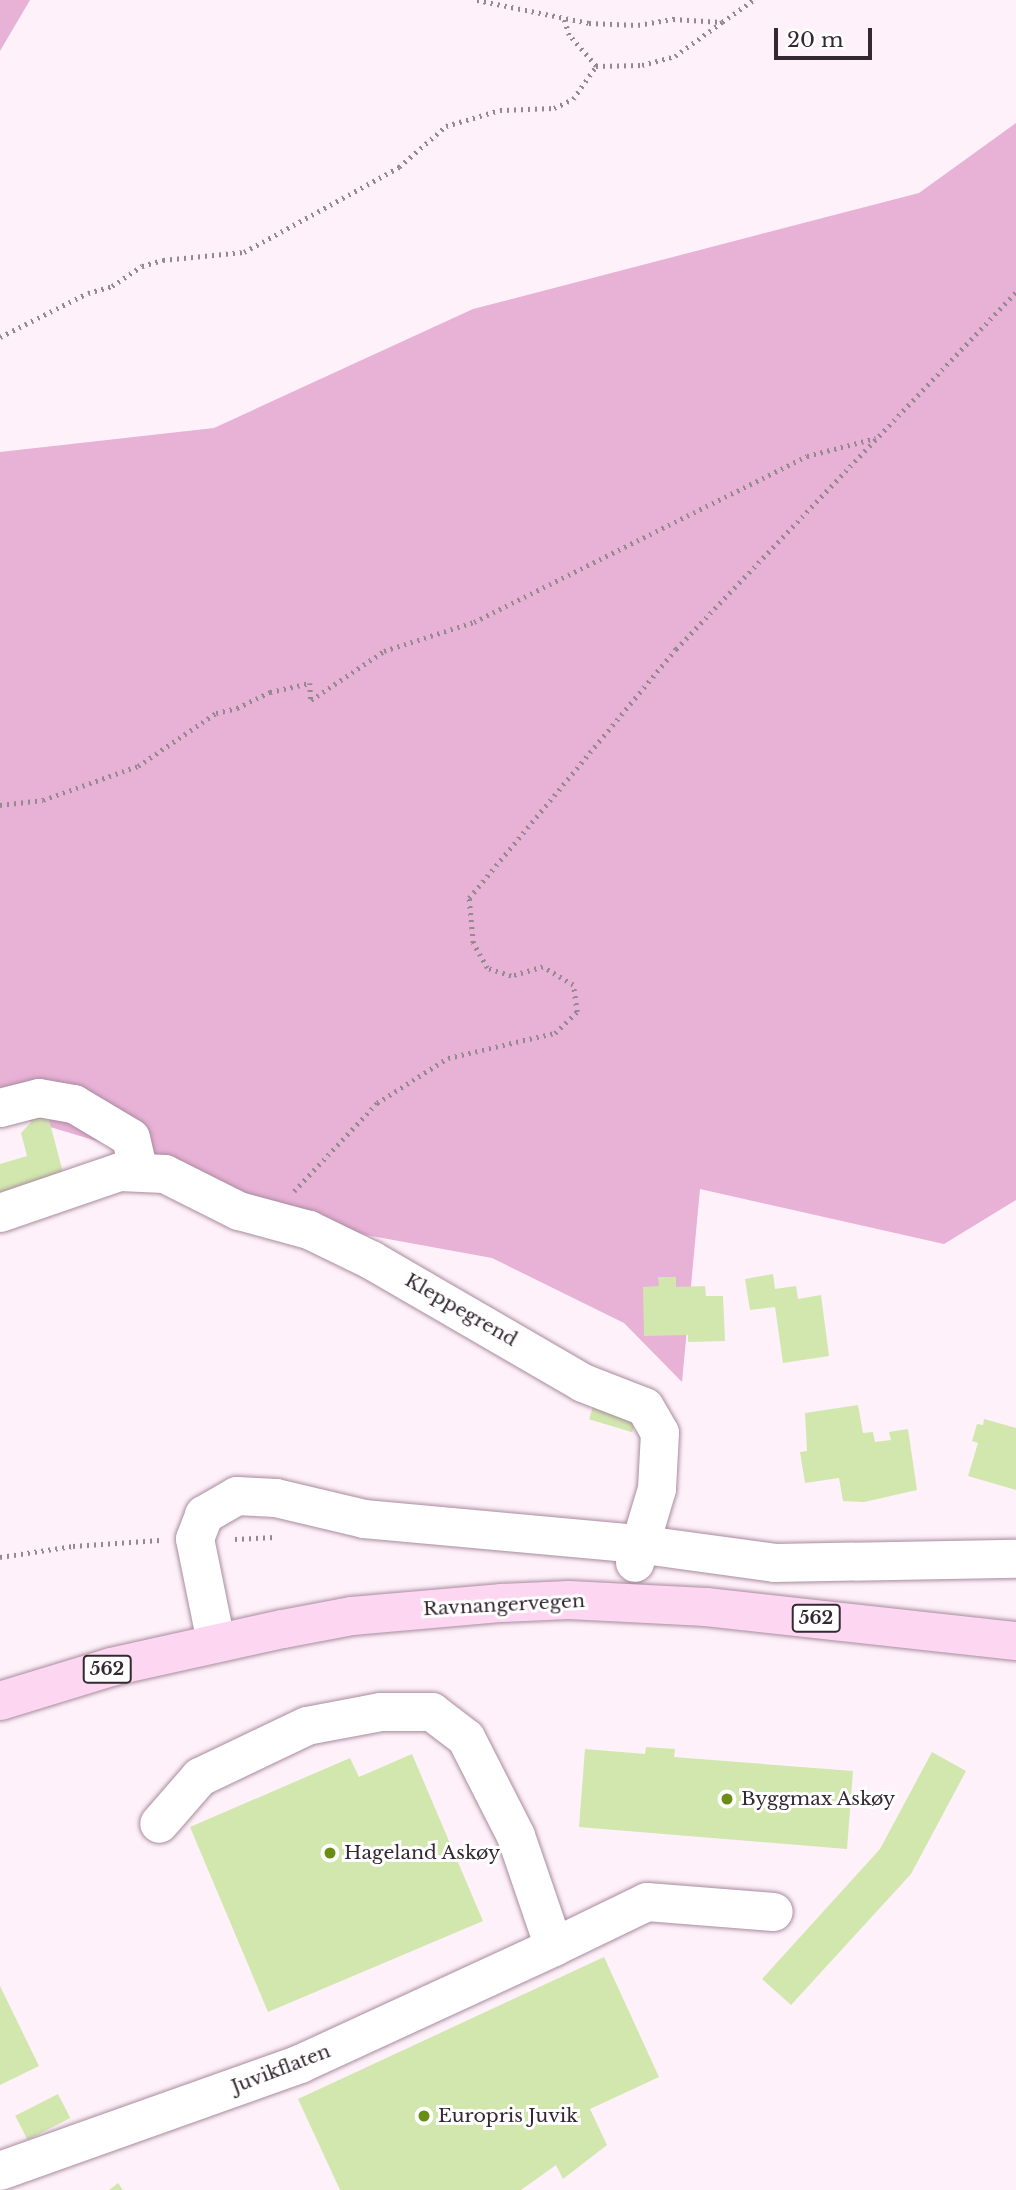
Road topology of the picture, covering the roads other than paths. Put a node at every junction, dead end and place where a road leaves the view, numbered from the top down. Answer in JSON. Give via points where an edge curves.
{"nodes":[{"id":1,"x":0,"y":1108,"type":"edge"},
{"id":2,"x":138,"y":1169,"type":"junction"},
{"id":3,"x":0,"y":1213,"type":"edge"},
{"id":4,"x":636,"y":1554,"type":"junction"},
{"id":5,"x":1016,"y":1559,"type":"edge"},
{"id":6,"x":1016,"y":1641,"type":"edge"},
{"id":7,"x":216,"y":1642,"type":"junction"},
{"id":8,"x":0,"y":1701,"type":"edge"},
{"id":9,"x":159,"y":1824,"type":"dead end"},
{"id":10,"x":774,"y":1912,"type":"dead end"},
{"id":11,"x":554,"y":1947,"type":"junction"},
{"id":12,"x":0,"y":2171,"type":"edge"}],
"edges":[{"from":1,"to":2,"type":"street","via":[[39,1098],[74,1104],[131,1138]]},
{"from":2,"to":3,"type":"street"},
{"from":2,"to":4,"type":"street","name":"Kleppegrend","via":[[165,1174],[239,1211],[309,1230],[371,1260],[583,1383],[645,1407],[660,1433],[659,1461],[649,1524]]},
{"from":4,"to":5,"type":"street","via":[[775,1563]]},
{"from":4,"to":7,"type":"street","via":[[364,1519],[276,1498],[237,1496],[204,1515],[195,1539]]},
{"from":6,"to":7,"type":"main road","name":"Ravnangervegen","number":"562","via":[[771,1612],[569,1600],[352,1616]]},
{"from":7,"to":8,"type":"main road","name":"Ravnangervegen","number":"562"},
{"from":9,"to":11,"type":"street","via":[[200,1777],[307,1726],[381,1712],[432,1712],[466,1738],[516,1836]]},
{"from":10,"to":11,"type":"street","name":"Juvikflaten","via":[[647,1902]]},
{"from":11,"to":12,"type":"street","name":"Juvikflaten","via":[[300,2064]]}]}
